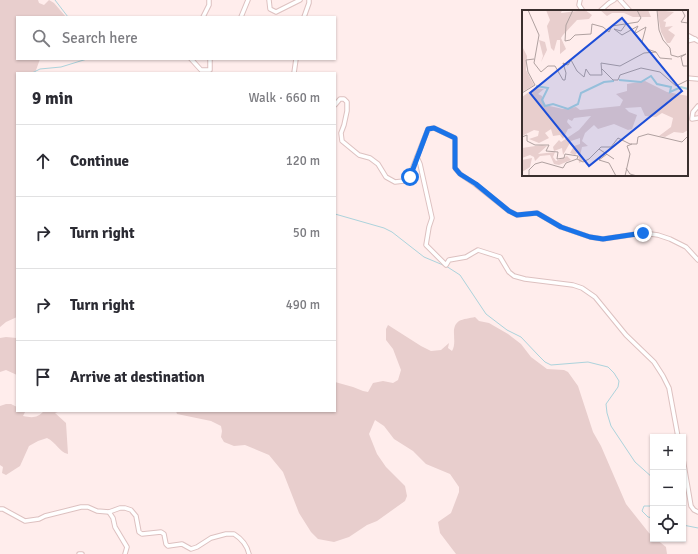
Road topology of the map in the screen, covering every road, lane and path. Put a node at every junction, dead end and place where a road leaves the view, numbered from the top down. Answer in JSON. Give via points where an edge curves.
{"nodes":[{"id":1,"x":209,"y":0,"type":"edge"},
{"id":2,"x":248,"y":0,"type":"edge"},
{"id":3,"x":269,"y":0,"type":"edge"},
{"id":4,"x":300,"y":0,"type":"edge"},
{"id":5,"x":309,"y":0,"type":"edge"},
{"id":6,"x":580,"y":0,"type":"edge"},
{"id":7,"x":614,"y":0,"type":"edge"},
{"id":8,"x":620,"y":0,"type":"edge"},
{"id":9,"x":582,"y":10,"type":"edge"},
{"id":10,"x":601,"y":10,"type":"edge"},
{"id":11,"x":629,"y":10,"type":"edge"},
{"id":12,"x":204,"y":16,"type":"edge"},
{"id":13,"x":241,"y":16,"type":"edge"},
{"id":14,"x":304,"y":16,"type":"edge"},
{"id":15,"x":688,"y":36,"type":"edge"},
{"id":16,"x":697,"y":40,"type":"edge"},
{"id":17,"x":192,"y":60,"type":"edge"},
{"id":18,"x":210,"y":60,"type":"edge"},
{"id":19,"x":296,"y":60,"type":"edge"},
{"id":20,"x":294,"y":72,"type":"edge"},
{"id":21,"x":688,"y":78,"type":"edge"},
{"id":22,"x":698,"y":79,"type":"edge"},
{"id":23,"x":336,"y":103,"type":"edge"},
{"id":24,"x":698,"y":106,"type":"edge"},
{"id":25,"x":698,"y":118,"type":"edge"},
{"id":26,"x":417,"y":157,"type":"junction"},
{"id":27,"x":698,"y":260,"type":"edge"},
{"id":28,"x":677,"y":434,"type":"edge"},
{"id":29,"x":685,"y":470,"type":"edge"},
{"id":30,"x":0,"y":509,"type":"edge"},
{"id":31,"x":109,"y":512,"type":"junction"},
{"id":32,"x":698,"y":512,"type":"edge"},
{"id":33,"x":126,"y":554,"type":"edge"},
{"id":34,"x":249,"y":554,"type":"edge"}],
"edges":[{"from":1,"to":12,"type":"street"},
{"from":2,"to":13,"type":"street"},
{"from":3,"to":4,"type":"street","via":[[270,9],[276,12]]},
{"from":5,"to":14,"type":"street"},
{"from":6,"to":9,"type":"street"},
{"from":7,"to":10,"type":"street"},
{"from":8,"to":11,"type":"street"},
{"from":15,"to":16,"type":"street"},
{"from":17,"to":18,"type":"street","via":[[202,70],[210,70]]},
{"from":19,"to":20,"type":"street"},
{"from":21,"to":22,"type":"street"},
{"from":23,"to":26,"type":"street","via":[[340,99],[347,102],[341,133],[342,141],[359,155],[378,164],[386,176],[395,182],[410,177]]},
{"from":24,"to":25,"type":"street","via":[[693,112],[692,119]]},
{"from":26,"to":27,"type":"street","via":[[428,129],[434,128],[455,138],[455,168],[460,174],[517,215],[537,213],[561,227],[603,239],[643,233],[658,235],[686,247]]},
{"from":26,"to":28,"type":"street","via":[[432,218],[426,245],[446,265],[449,260],[478,250],[500,258],[514,276],[573,285],[595,297],[626,335],[654,362],[663,376],[669,388]]},
{"from":29,"to":32,"type":"street","via":[[691,506]]},
{"from":30,"to":31,"type":"street","via":[[25,521],[81,507]]},
{"from":31,"to":33,"type":"street","via":[[127,546]]},
{"from":31,"to":34,"type":"street","via":[[120,508],[131,510],[136,516],[139,532],[161,532],[168,546],[182,544],[192,549],[215,537],[234,534],[245,543]]}]}
